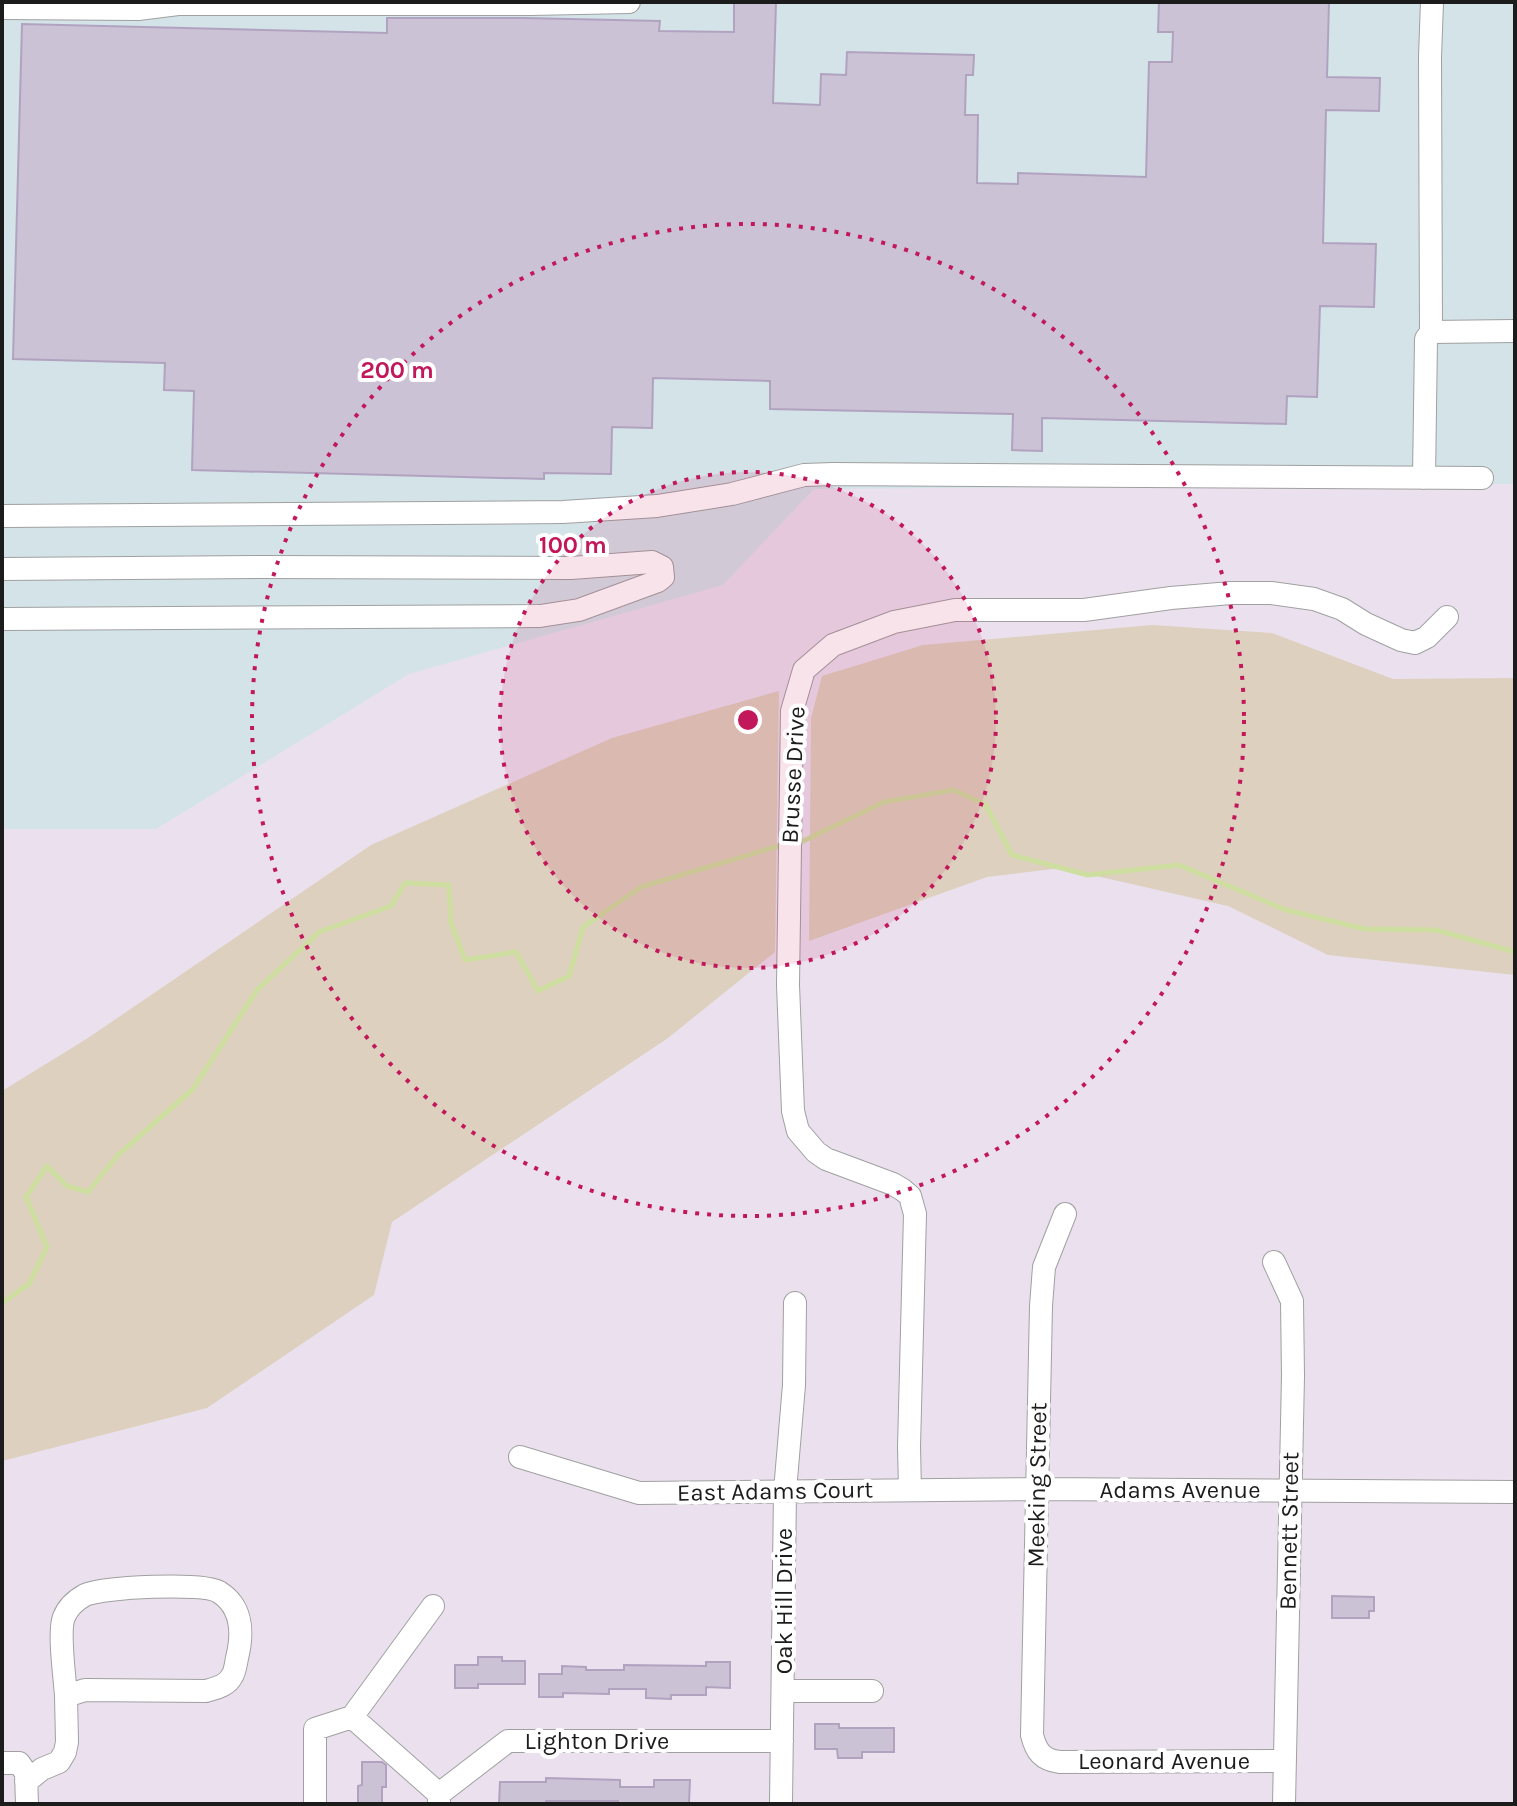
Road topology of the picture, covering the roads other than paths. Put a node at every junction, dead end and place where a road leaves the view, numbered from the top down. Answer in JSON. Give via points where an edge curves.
{"nodes":[{"id":1,"x":629,"y":2,"type":"edge"},
{"id":2,"x":1432,"y":2,"type":"edge"},
{"id":3,"x":266,"y":3,"type":"edge"},
{"id":4,"x":434,"y":3,"type":"edge"},
{"id":5,"x":575,"y":3,"type":"edge"},
{"id":6,"x":2,"y":8,"type":"edge"},
{"id":7,"x":1515,"y":331,"type":"edge"},
{"id":8,"x":1431,"y":332,"type":"junction"},
{"id":9,"x":1424,"y":478,"type":"junction"},
{"id":10,"x":1482,"y":478,"type":"dead end"},
{"id":11,"x":2,"y":516,"type":"edge"},
{"id":12,"x":2,"y":569,"type":"edge"},
{"id":13,"x":1447,"y":617,"type":"dead end"},
{"id":14,"x":2,"y":619,"type":"edge"},
{"id":15,"x":1065,"y":1214,"type":"dead end"},
{"id":16,"x":1274,"y":1262,"type":"dead end"},
{"id":17,"x":795,"y":1303,"type":"dead end"},
{"id":18,"x":520,"y":1457,"type":"dead end"},
{"id":19,"x":1036,"y":1489,"type":"junction"},
{"id":20,"x":910,"y":1490,"type":"junction"},
{"id":21,"x":785,"y":1491,"type":"junction"},
{"id":22,"x":1290,"y":1491,"type":"junction"},
{"id":23,"x":1515,"y":1492,"type":"edge"},
{"id":24,"x":433,"y":1606,"type":"dead end"},
{"id":25,"x":783,"y":1691,"type":"junction"},
{"id":26,"x":872,"y":1691,"type":"dead end"},
{"id":27,"x":66,"y":1696,"type":"junction"},
{"id":28,"x":352,"y":1717,"type":"junction"},
{"id":29,"x":782,"y":1741,"type":"junction"},
{"id":30,"x":1043,"y":1757,"type":"joint"},
{"id":31,"x":1285,"y":1761,"type":"junction"},
{"id":32,"x":2,"y":1763,"type":"edge"},
{"id":33,"x":26,"y":1793,"type":"edge"},
{"id":34,"x":439,"y":1799,"type":"edge"},
{"id":35,"x":315,"y":1804,"type":"edge"},
{"id":36,"x":781,"y":1804,"type":"edge"},
{"id":37,"x":1284,"y":1804,"type":"edge"}],
"edges":[{"from":1,"to":5,"type":"street"},
{"from":2,"to":8,"type":"street"},
{"from":3,"to":4,"type":"street"},
{"from":3,"to":6,"type":"street"},
{"from":4,"to":5,"type":"street"},
{"from":7,"to":8,"type":"street"},
{"from":8,"to":9,"type":"street","via":[[1426,339]]},
{"from":9,"to":10,"type":"street"},
{"from":9,"to":11,"type":"street","via":[[833,474],[804,475],[657,506],[563,512]]},
{"from":12,"to":14,"type":"street","via":[[571,568],[652,562],[662,567],[663,577],[579,610],[540,616]]},
{"from":13,"to":20,"type":"street","name":"Brusse Drive","via":[[1415,643],[1314,599],[1271,593],[1084,610],[955,610],[894,622],[833,645],[804,670],[792,711],[788,985],[793,1111],[798,1131],[816,1152],[893,1184],[914,1204]]},
{"from":15,"to":19,"type":"street","name":"Meeking Street","via":[[1044,1267]]},
{"from":16,"to":22,"type":"street","name":"Bennett Street","via":[[1292,1301]]},
{"from":17,"to":21,"type":"street","name":"Oak Hill Drive"},
{"from":18,"to":21,"type":"street","name":"East Adams Court","via":[[639,1493]]},
{"from":19,"to":20,"type":"street","name":"East Adams Court"},
{"from":19,"to":22,"type":"street","name":"Adams Avenue"},
{"from":19,"to":30,"type":"street","name":"Meeking Street","via":[[1032,1735]]},
{"from":20,"to":21,"type":"street","name":"East Adams Court"},
{"from":21,"to":25,"type":"street","name":"Oak Hill Drive"},
{"from":22,"to":23,"type":"street","name":"Adams Avenue"},
{"from":22,"to":31,"type":"street","name":"Bennett Street"},
{"from":24,"to":28,"type":"street"},
{"from":25,"to":26,"type":"street"},
{"from":25,"to":29,"type":"street","name":"Oak Hill Drive"},
{"from":27,"to":27,"type":"street","via":[[85,1690],[222,1687],[232,1676],[239,1650],[238,1616],[217,1590],[198,1587],[86,1595],[62,1619]]},
{"from":27,"to":33,"type":"street","via":[[65,1752],[59,1762],[42,1769]]},
{"from":28,"to":34,"type":"street"},
{"from":28,"to":35,"type":"street","via":[[315,1729]]},
{"from":29,"to":34,"type":"street","name":"Lighton Drive","via":[[508,1741]]},
{"from":29,"to":36,"type":"street","name":"Oak Hill Drive"},
{"from":30,"to":31,"type":"street","name":"Leonard Avenue","via":[[1060,1762]]},
{"from":31,"to":37,"type":"street","name":"Bennett Street"},
{"from":32,"to":33,"type":"street","via":[[19,1763],[26,1773]]}]}
